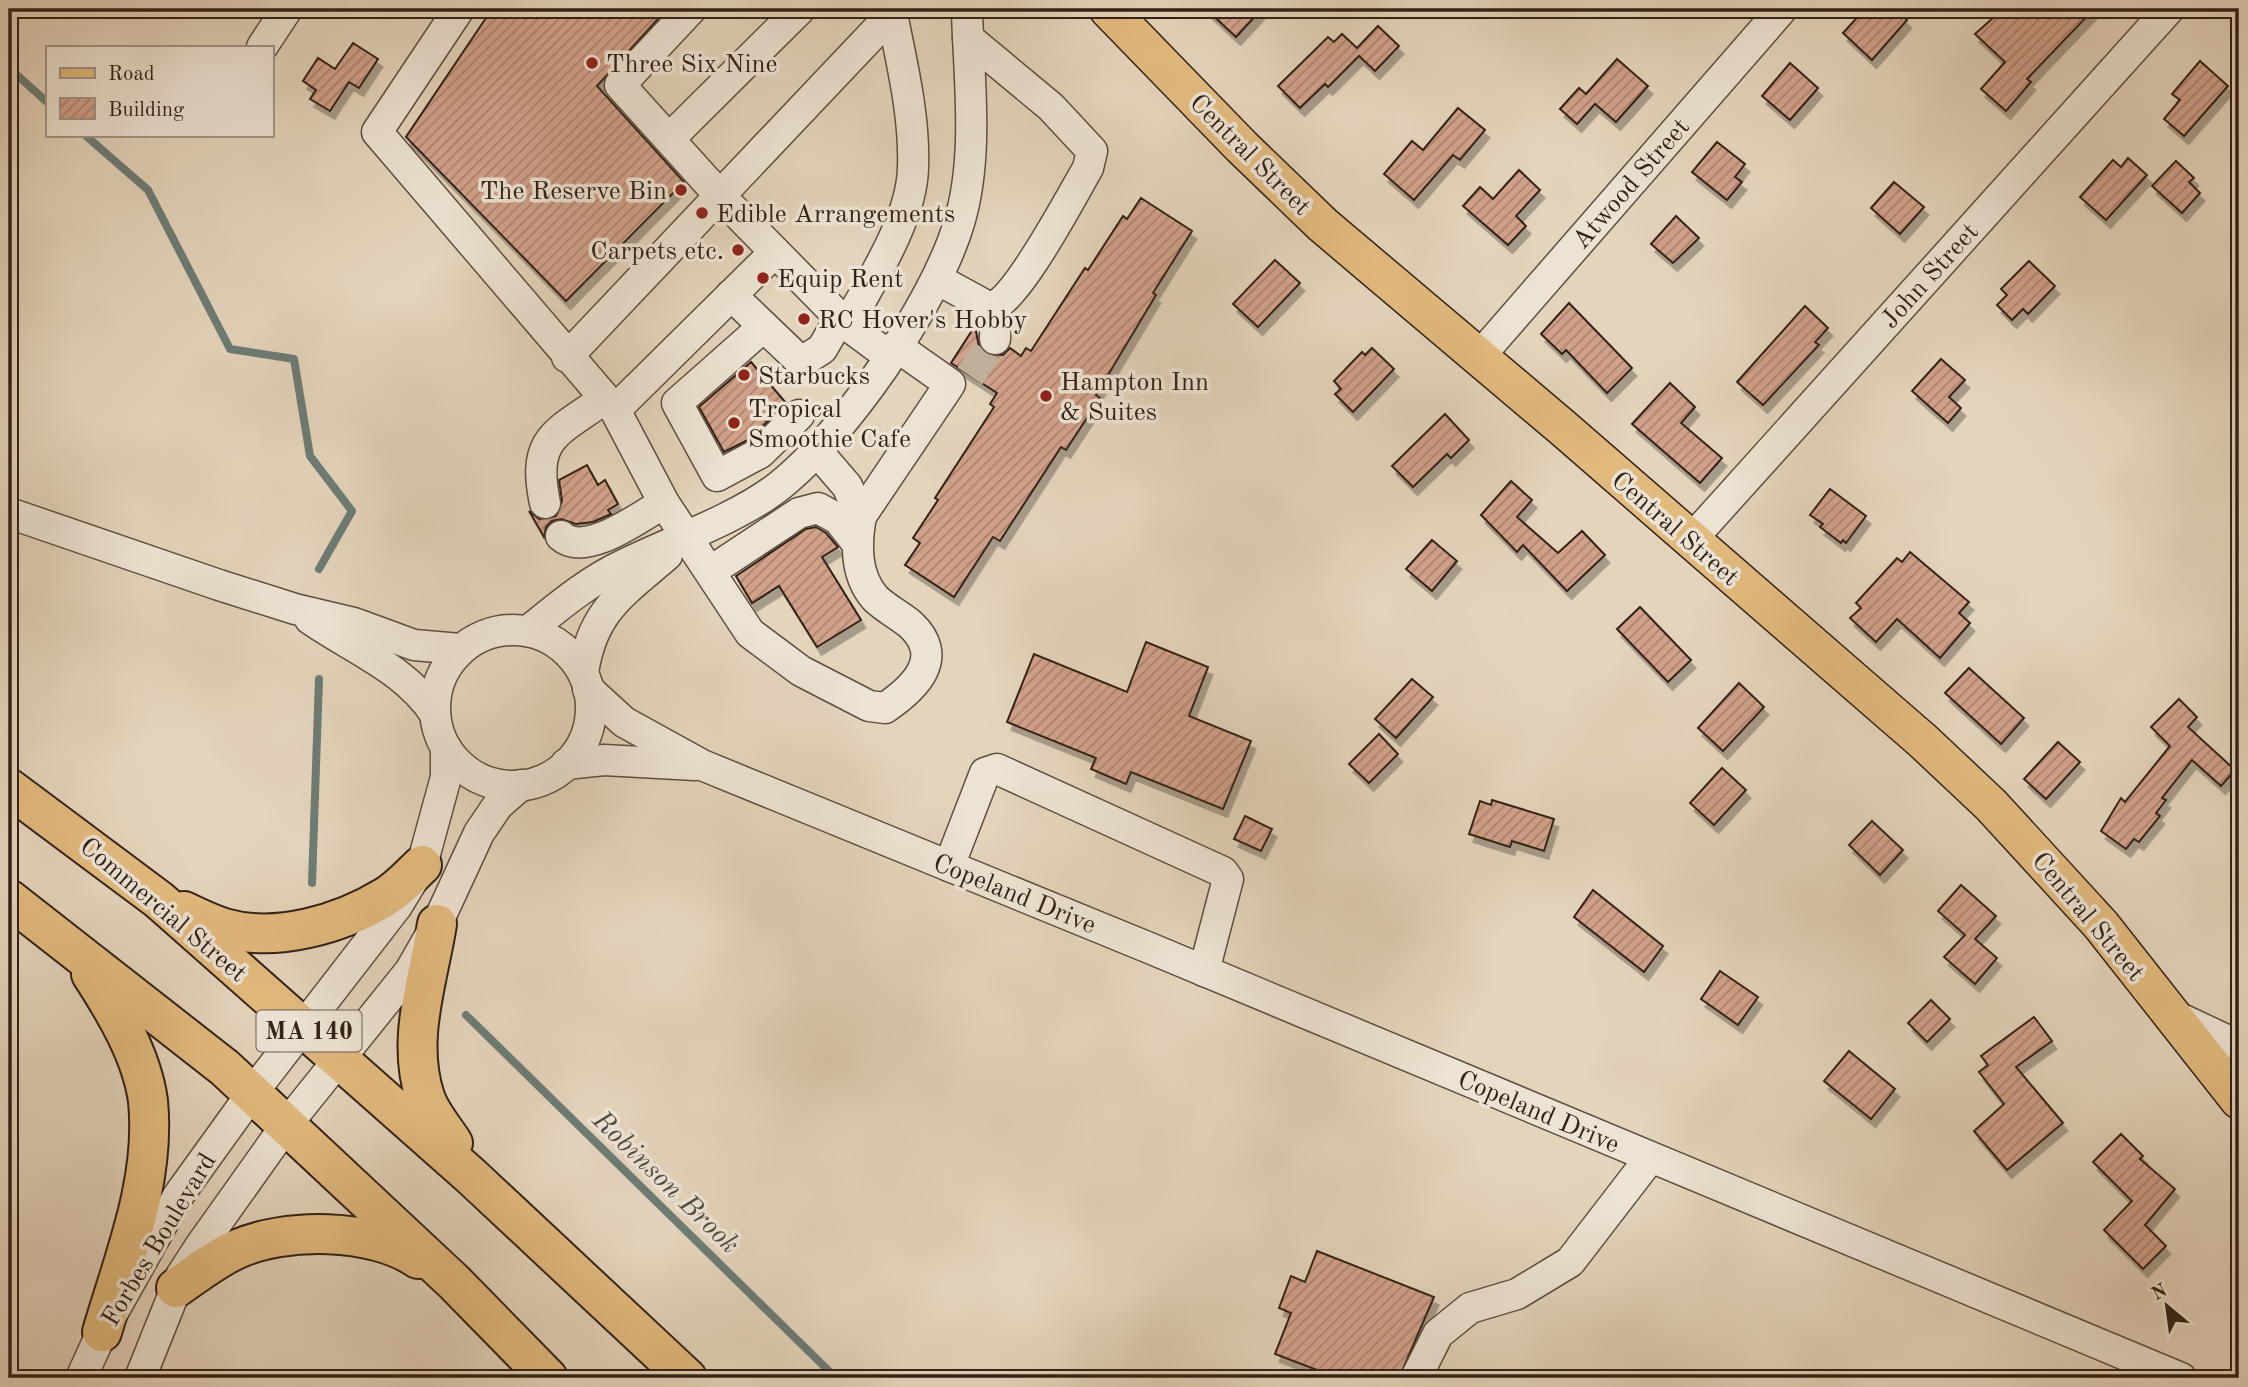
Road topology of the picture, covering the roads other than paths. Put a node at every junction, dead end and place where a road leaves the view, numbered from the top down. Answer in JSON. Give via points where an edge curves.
{"nodes":[{"id":1,"x":287,"y":9,"type":"edge"},
{"id":2,"x":459,"y":9,"type":"edge"},
{"id":3,"x":691,"y":9,"type":"edge"},
{"id":4,"x":800,"y":9,"type":"edge"},
{"id":5,"x":1108,"y":9,"type":"edge"},
{"id":6,"x":1782,"y":9,"type":"edge"},
{"id":7,"x":2169,"y":9,"type":"edge"},
{"id":8,"x":894,"y":12,"type":"edge"},
{"id":9,"x":967,"y":17,"type":"edge"},
{"id":10,"x":263,"y":46,"type":"edge"},
{"id":11,"x":669,"y":139,"type":"junction"},
{"id":12,"x":721,"y":197,"type":"junction"},
{"id":13,"x":775,"y":252,"type":"junction"},
{"id":14,"x":937,"y":279,"type":"junction"},
{"id":15,"x":731,"y":295,"type":"junction"},
{"id":16,"x":996,"y":307,"type":"junction"},
{"id":17,"x":844,"y":322,"type":"junction"},
{"id":18,"x":763,"y":327,"type":"junction"},
{"id":19,"x":995,"y":339,"type":"tunnel mouth"},
{"id":20,"x":893,"y":351,"type":"junction"},
{"id":21,"x":567,"y":357,"type":"junction"},
{"id":22,"x":1478,"y":358,"type":"junction"},
{"id":23,"x":610,"y":404,"type":"junction"},
{"id":24,"x":799,"y":415,"type":"dead end"},
{"id":25,"x":816,"y":450,"type":"junction"},
{"id":26,"x":545,"y":503,"type":"dead end"},
{"id":27,"x":664,"y":503,"type":"junction"},
{"id":28,"x":9,"y":513,"type":"edge"},
{"id":29,"x":859,"y":529,"type":"junction"},
{"id":30,"x":688,"y":536,"type":"junction"},
{"id":31,"x":1690,"y":541,"type":"junction"},
{"id":32,"x":710,"y":571,"type":"junction"},
{"id":33,"x":583,"y":587,"type":"junction"},
{"id":34,"x":295,"y":609,"type":"junction"},
{"id":35,"x":527,"y":631,"type":"junction"},
{"id":36,"x":460,"y":649,"type":"junction"},
{"id":37,"x":586,"y":681,"type":"junction"},
{"id":38,"x":435,"y":714,"type":"junction"},
{"id":39,"x":446,"y":748,"type":"junction"},
{"id":40,"x":566,"y":764,"type":"junction"},
{"id":41,"x":702,"y":765,"type":"junction"},
{"id":42,"x":521,"y":785,"type":"junction"},
{"id":43,"x":9,"y":788,"type":"edge"},
{"id":44,"x":422,"y":865,"type":"junction"},
{"id":45,"x":949,"y":866,"type":"junction"},
{"id":46,"x":9,"y":899,"type":"edge"},
{"id":47,"x":159,"y":900,"type":"junction"},
{"id":48,"x":437,"y":924,"type":"junction"},
{"id":49,"x":79,"y":955,"type":"junction"},
{"id":50,"x":1205,"y":971,"type":"junction"},
{"id":51,"x":2170,"y":1013,"type":"junction"},
{"id":52,"x":305,"y":1028,"type":"junction"},
{"id":53,"x":2239,"y":1046,"type":"edge"},
{"id":54,"x":339,"y":1058,"type":"junction"},
{"id":55,"x":253,"y":1093,"type":"junction"},
{"id":56,"x":2239,"y":1100,"type":"edge"},
{"id":57,"x":287,"y":1124,"type":"junction"},
{"id":58,"x":1650,"y":1158,"type":"junction"},
{"id":59,"x":471,"y":1176,"type":"junction"},
{"id":60,"x":454,"y":1282,"type":"junction"},
{"id":61,"x":176,"y":1289,"type":"junction"},
{"id":62,"x":102,"y":1332,"type":"junction"},
{"id":63,"x":545,"y":1375,"type":"edge"},
{"id":64,"x":81,"y":1378,"type":"edge"},
{"id":65,"x":140,"y":1378,"type":"edge"},
{"id":66,"x":687,"y":1378,"type":"edge"},
{"id":67,"x":1416,"y":1378,"type":"edge"},
{"id":68,"x":2180,"y":1378,"type":"edge"}],
"edges":[{"from":1,"to":10,"type":"street"},
{"from":2,"to":21,"type":"street","via":[[377,132]]},
{"from":3,"to":11,"type":"street","via":[[620,85]]},
{"from":4,"to":11,"type":"street"},
{"from":5,"to":22,"type":"main road","name":"Central Street","via":[[1323,225]]},
{"from":6,"to":22,"type":"street","name":"Atwood Street"},
{"from":7,"to":31,"type":"street","name":"John Street"},
{"from":8,"to":12,"type":"street"},
{"from":8,"to":17,"type":"street","via":[[914,170],[897,231]]},
{"from":9,"to":14,"type":"street","via":[[968,176],[960,223]]},
{"from":9,"to":16,"type":"street","via":[[1092,151],[1088,168],[1031,264]]},
{"from":11,"to":12,"type":"street"},
{"from":12,"to":13,"type":"street"},
{"from":12,"to":21,"type":"street"},
{"from":13,"to":15,"type":"street"},
{"from":13,"to":17,"type":"street"},
{"from":14,"to":16,"type":"street"},
{"from":14,"to":20,"type":"street"},
{"from":15,"to":18,"type":"street"},
{"from":15,"to":23,"type":"street"},
{"from":16,"to":19,"type":"street"},
{"from":17,"to":18,"type":"street","via":[[822,349],[801,362]]},
{"from":17,"to":20,"type":"street"},
{"from":18,"to":24,"type":"street","via":[[677,403],[717,476],[760,453]]},
{"from":20,"to":25,"type":"street","via":[[835,433]]},
{"from":20,"to":29,"type":"street","via":[[960,380]]},
{"from":21,"to":23,"type":"street"},
{"from":22,"to":31,"type":"main road","name":"Central Street"},
{"from":23,"to":26,"type":"street","via":[[555,434],[545,446],[540,459]]},
{"from":23,"to":27,"type":"street"},
{"from":25,"to":29,"type":"street","via":[[847,486]]},
{"from":25,"to":30,"type":"street","via":[[774,490]]},
{"from":27,"to":30,"type":"street"},
{"from":27,"to":33,"type":"street","via":[[595,540],[580,544],[565,539],[570,570]]},
{"from":28,"to":34,"type":"street"},
{"from":29,"to":32,"type":"street","via":[[818,508],[799,513]]},
{"from":29,"to":32,"type":"street","via":[[857,560],[875,597],[926,643],[923,669],[906,694],[885,708],[869,706],[801,671],[750,633]]},
{"from":30,"to":32,"type":"street"},
{"from":30,"to":33,"type":"street"},
{"from":30,"to":37,"type":"street","via":[[601,616],[587,645]]},
{"from":31,"to":51,"type":"main road","name":"Central Street","via":[[1991,805],[2101,925]]},
{"from":33,"to":35,"type":"street"},
{"from":34,"to":36,"type":"street","via":[[355,623],[414,645]]},
{"from":34,"to":38,"type":"street","via":[[401,675]]},
{"from":35,"to":36,"type":"street","via":[[492,632]]},
{"from":35,"to":37,"type":"street","via":[[560,646]]},
{"from":36,"to":38,"type":"street","via":[[440,679]]},
{"from":37,"to":40,"type":"street","via":[[590,722],[585,738]]},
{"from":37,"to":41,"type":"street","via":[[624,722]]},
{"from":38,"to":39,"type":"street"},
{"from":39,"to":42,"type":"street","via":[[479,777]]},
{"from":39,"to":44,"type":"street","name":"Forbes Boulevard","via":[[446,777]]},
{"from":40,"to":41,"type":"street","via":[[604,760]]},
{"from":40,"to":42,"type":"street"},
{"from":41,"to":45,"type":"street","name":"Copeland Drive"},
{"from":42,"to":48,"type":"street","name":"Forbes Boulevard","via":[[498,805],[479,833]]},
{"from":43,"to":47,"type":"highway","name":"Commercial Street","number":"MA 140"},
{"from":44,"to":47,"type":"highway","via":[[388,896],[350,916],[286,931],[248,933],[223,928]]},
{"from":44,"to":52,"type":"street","name":"Forbes Boulevard","via":[[397,906]]},
{"from":45,"to":50,"type":"street","name":"Copeland Drive"},
{"from":45,"to":50,"type":"street","via":[[985,773],[998,769],[1223,872],[1228,879]]},
{"from":46,"to":49,"type":"highway","number":"MA 140"},
{"from":47,"to":52,"type":"highway","name":"Commercial Street","number":"MA 140"},
{"from":48,"to":54,"type":"street","name":"Forbes Boulevard","via":[[410,971]]},
{"from":48,"to":59,"type":"highway","via":[[418,1019],[419,1072],[425,1099]]},
{"from":49,"to":55,"type":"highway","number":"MA 140"},
{"from":49,"to":62,"type":"highway","via":[[126,1036],[148,1100],[148,1163],[139,1209]]},
{"from":50,"to":58,"type":"street","name":"Copeland Drive"},
{"from":51,"to":53,"type":"street","name":"Central Street"},
{"from":51,"to":56,"type":"main road"},
{"from":52,"to":54,"type":"highway","name":"Commercial Street","number":"MA 140"},
{"from":52,"to":55,"type":"street","name":"Forbes Boulevard"},
{"from":54,"to":57,"type":"street","name":"Forbes Boulevard"},
{"from":54,"to":59,"type":"highway","name":"Commercial Street","number":"MA 140"},
{"from":55,"to":57,"type":"highway","number":"MA 140"},
{"from":55,"to":62,"type":"street","name":"Forbes Boulevard","via":[[178,1196]]},
{"from":57,"to":60,"type":"highway","number":"MA 140"},
{"from":57,"to":61,"type":"street","name":"Forbes Boulevard","via":[[201,1245]]},
{"from":58,"to":67,"type":"street","via":[[1570,1262],[1517,1294],[1470,1308],[1438,1334]]},
{"from":58,"to":68,"type":"street","name":"Copeland Drive"},
{"from":59,"to":66,"type":"highway","name":"Commercial Street","number":"MA 140"},
{"from":60,"to":61,"type":"highway","via":[[400,1246],[302,1234],[238,1249]]},
{"from":60,"to":63,"type":"highway","number":"MA 140"},
{"from":61,"to":65,"type":"street","name":"Forbes Boulevard"},
{"from":62,"to":64,"type":"street","name":"Forbes Boulevard"}]}
